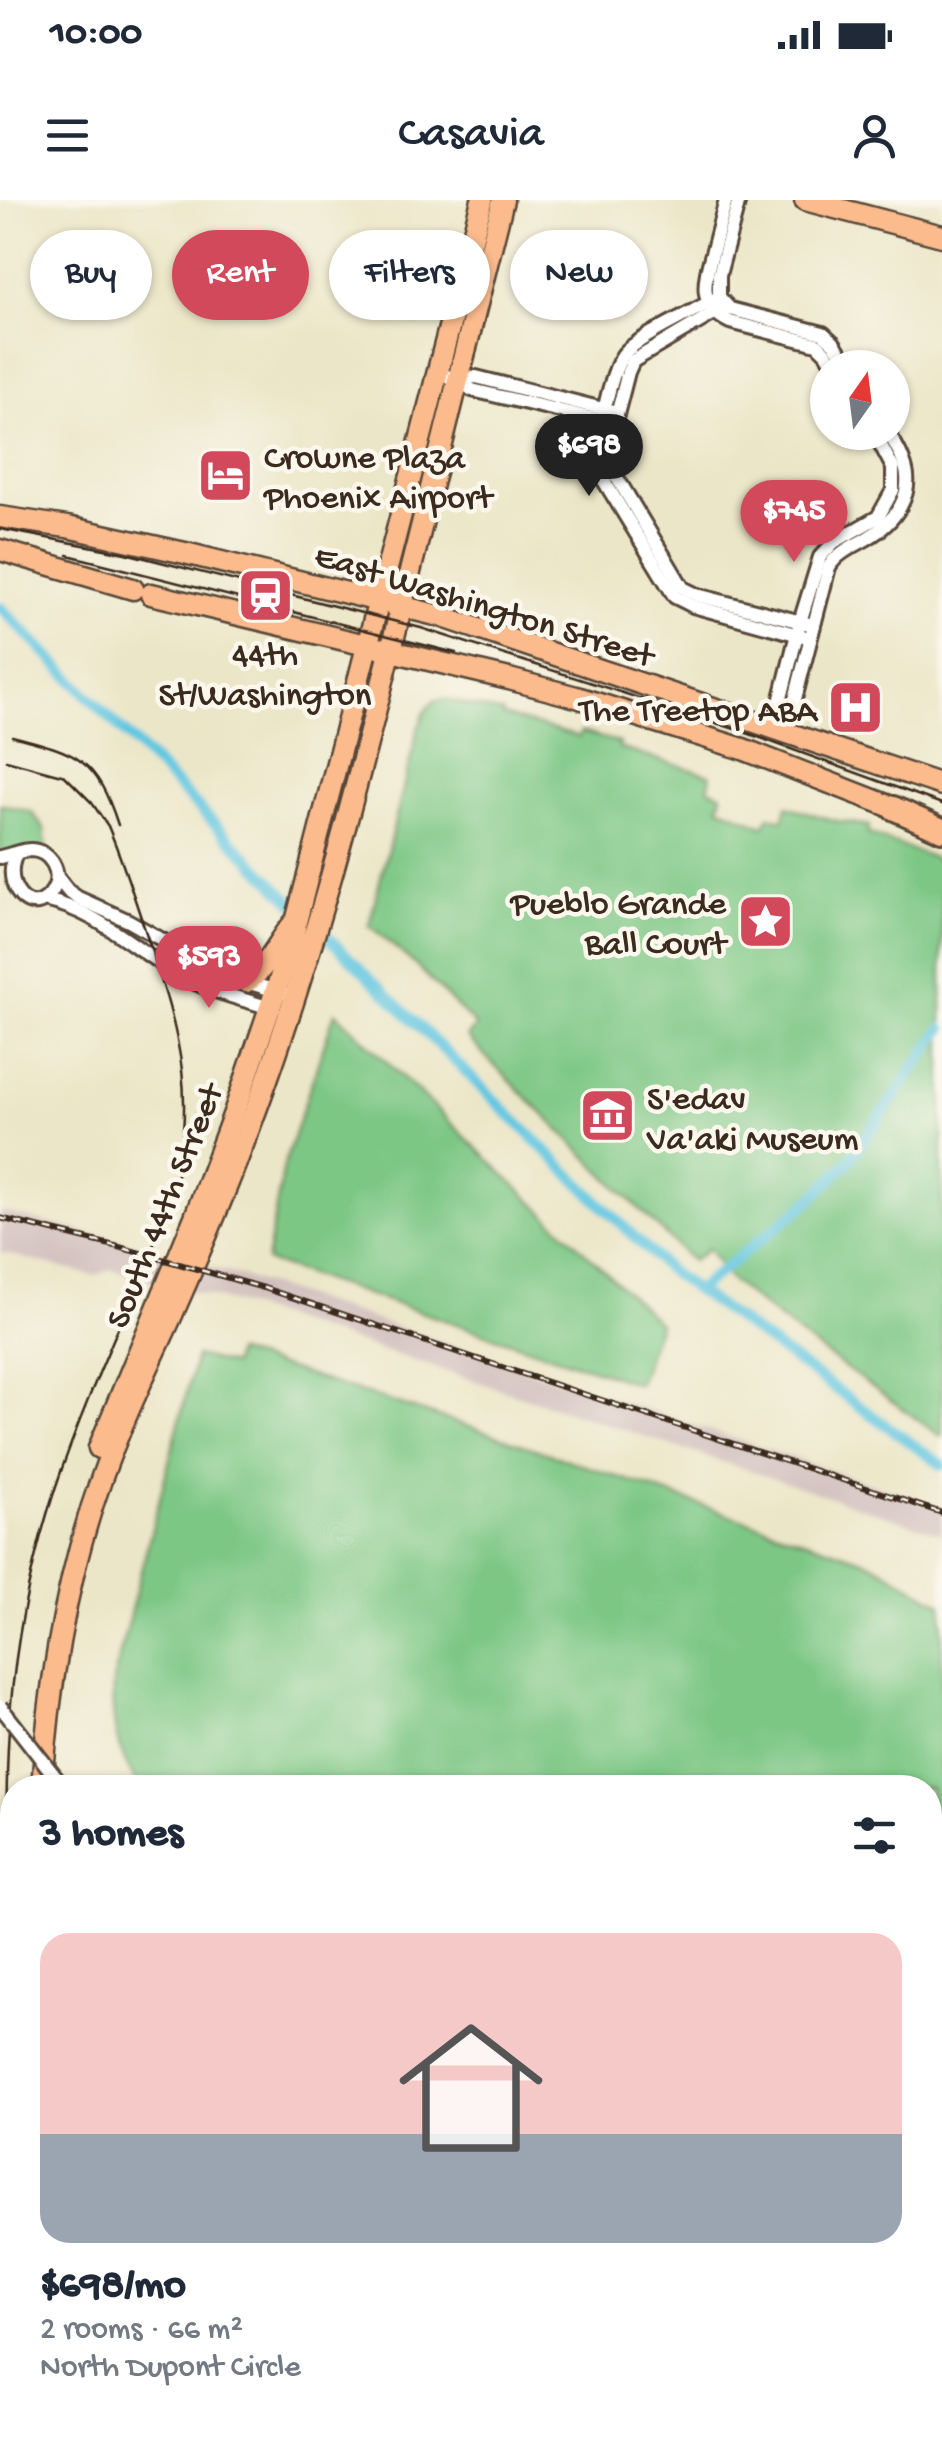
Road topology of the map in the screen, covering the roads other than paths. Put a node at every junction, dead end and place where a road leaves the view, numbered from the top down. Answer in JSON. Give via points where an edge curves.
{"nodes":[{"id":1,"x":482,"y":200,"type":"edge"},
{"id":2,"x":503,"y":200,"type":"edge"},
{"id":3,"x":726,"y":200,"type":"edge"},
{"id":4,"x":739,"y":200,"type":"edge"},
{"id":5,"x":805,"y":200,"type":"edge"},
{"id":6,"x":942,"y":236,"type":"edge"},
{"id":7,"x":717,"y":305,"type":"junction"},
{"id":8,"x":824,"y":350,"type":"edge"},
{"id":9,"x":838,"y":350,"type":"edge"},
{"id":10,"x":448,"y":376,"type":"junction"},
{"id":11,"x":610,"y":417,"type":"junction"},
{"id":12,"x":884,"y":450,"type":"edge"},
{"id":13,"x":898,"y":450,"type":"edge"},
{"id":14,"x":0,"y":518,"type":"edge"},
{"id":15,"x":0,"y":550,"type":"edge"},
{"id":16,"x":379,"y":601,"type":"junction"},
{"id":17,"x":402,"y":606,"type":"junction"},
{"id":18,"x":805,"y":630,"type":"junction"},
{"id":19,"x":368,"y":647,"type":"junction"},
{"id":20,"x":390,"y":652,"type":"junction"},
{"id":21,"x":780,"y":732,"type":"junction"},
{"id":22,"x":942,"y":785,"type":"edge"},
{"id":23,"x":893,"y":808,"type":"joint"},
{"id":24,"x":942,"y":828,"type":"edge"},
{"id":25,"x":16,"y":854,"type":"junction"},
{"id":26,"x":0,"y":857,"type":"edge"},
{"id":27,"x":57,"y":877,"type":"junction"},
{"id":28,"x":2,"y":882,"type":"edge"},
{"id":29,"x":44,"y":900,"type":"junction"},
{"id":30,"x":296,"y":922,"type":"junction"},
{"id":31,"x":246,"y":982,"type":"junction"},
{"id":32,"x":283,"y":1002,"type":"junction"},
{"id":33,"x":0,"y":1706,"type":"edge"},
{"id":34,"x":30,"y":1775,"type":"edge"},
{"id":35,"x":43,"y":1775,"type":"edge"},
{"id":36,"x":54,"y":1775,"type":"edge"}],
"edges":[{"from":1,"to":10,"type":"main road"},
{"from":2,"to":10,"type":"main road"},
{"from":3,"to":7,"type":"street","via":[[706,274],[705,289]]},
{"from":4,"to":7,"type":"street","via":[[718,275]]},
{"from":5,"to":6,"type":"main road"},
{"from":7,"to":8,"type":"street","via":[[730,322]]},
{"from":7,"to":9,"type":"street","via":[[823,334]]},
{"from":7,"to":11,"type":"street","via":[[633,361]]},
{"from":10,"to":11,"type":"street","via":[[472,390]]},
{"from":10,"to":16,"type":"main road","name":"South 44th Street"},
{"from":10,"to":17,"type":"main road","name":"South 44th Street"},
{"from":11,"to":18,"type":"street","via":[[596,446],[598,471],[675,597]]},
{"from":12,"to":18,"type":"street","via":[[894,490],[878,517],[824,552]]},
{"from":13,"to":18,"type":"street","via":[[905,464],[903,501],[886,526],[832,562]]},
{"from":14,"to":16,"type":"main road","name":"East Washington Street","via":[[169,549]]},
{"from":15,"to":19,"type":"main road","name":"East Washington Street"},
{"from":16,"to":17,"type":"main road","name":"East Washington Street"},
{"from":16,"to":19,"type":"main road","name":"South 44th Street"},
{"from":17,"to":20,"type":"main road","name":"South 44th Street"},
{"from":17,"to":21,"type":"main road","name":"East Washington Street"},
{"from":18,"to":21,"type":"street"},
{"from":19,"to":20,"type":"main road","name":"East Washington Street"},
{"from":19,"to":30,"type":"main road","name":"South 44th Street"},
{"from":20,"to":23,"type":"main road","name":"East Washington Street","via":[[634,714]]},
{"from":20,"to":32,"type":"main road","name":"South 44th Street","via":[[312,944]]},
{"from":21,"to":22,"type":"main road","name":"East Washington Street"},
{"from":23,"to":24,"type":"highway"},
{"from":25,"to":26,"type":"street"},
{"from":25,"to":27,"type":"street","via":[[44,854]]},
{"from":25,"to":28,"type":"street"},
{"from":27,"to":29,"type":"street"},
{"from":27,"to":31,"type":"street","via":[[78,898]]},
{"from":28,"to":29,"type":"street","via":[[22,902]]},
{"from":29,"to":32,"type":"street","via":[[86,913],[191,981]]},
{"from":30,"to":31,"type":"main road"},
{"from":30,"to":32,"type":"main road","name":"South 44th Street"},
{"from":31,"to":32,"type":"street"},
{"from":32,"to":34,"type":"main road","name":"South 44th Street","via":[[80,1500],[45,1643]]},
{"from":32,"to":35,"type":"main road","name":"South 44th Street","via":[[265,1086],[86,1524],[61,1631]]},
{"from":33,"to":36,"type":"street","bridge":true}]}
